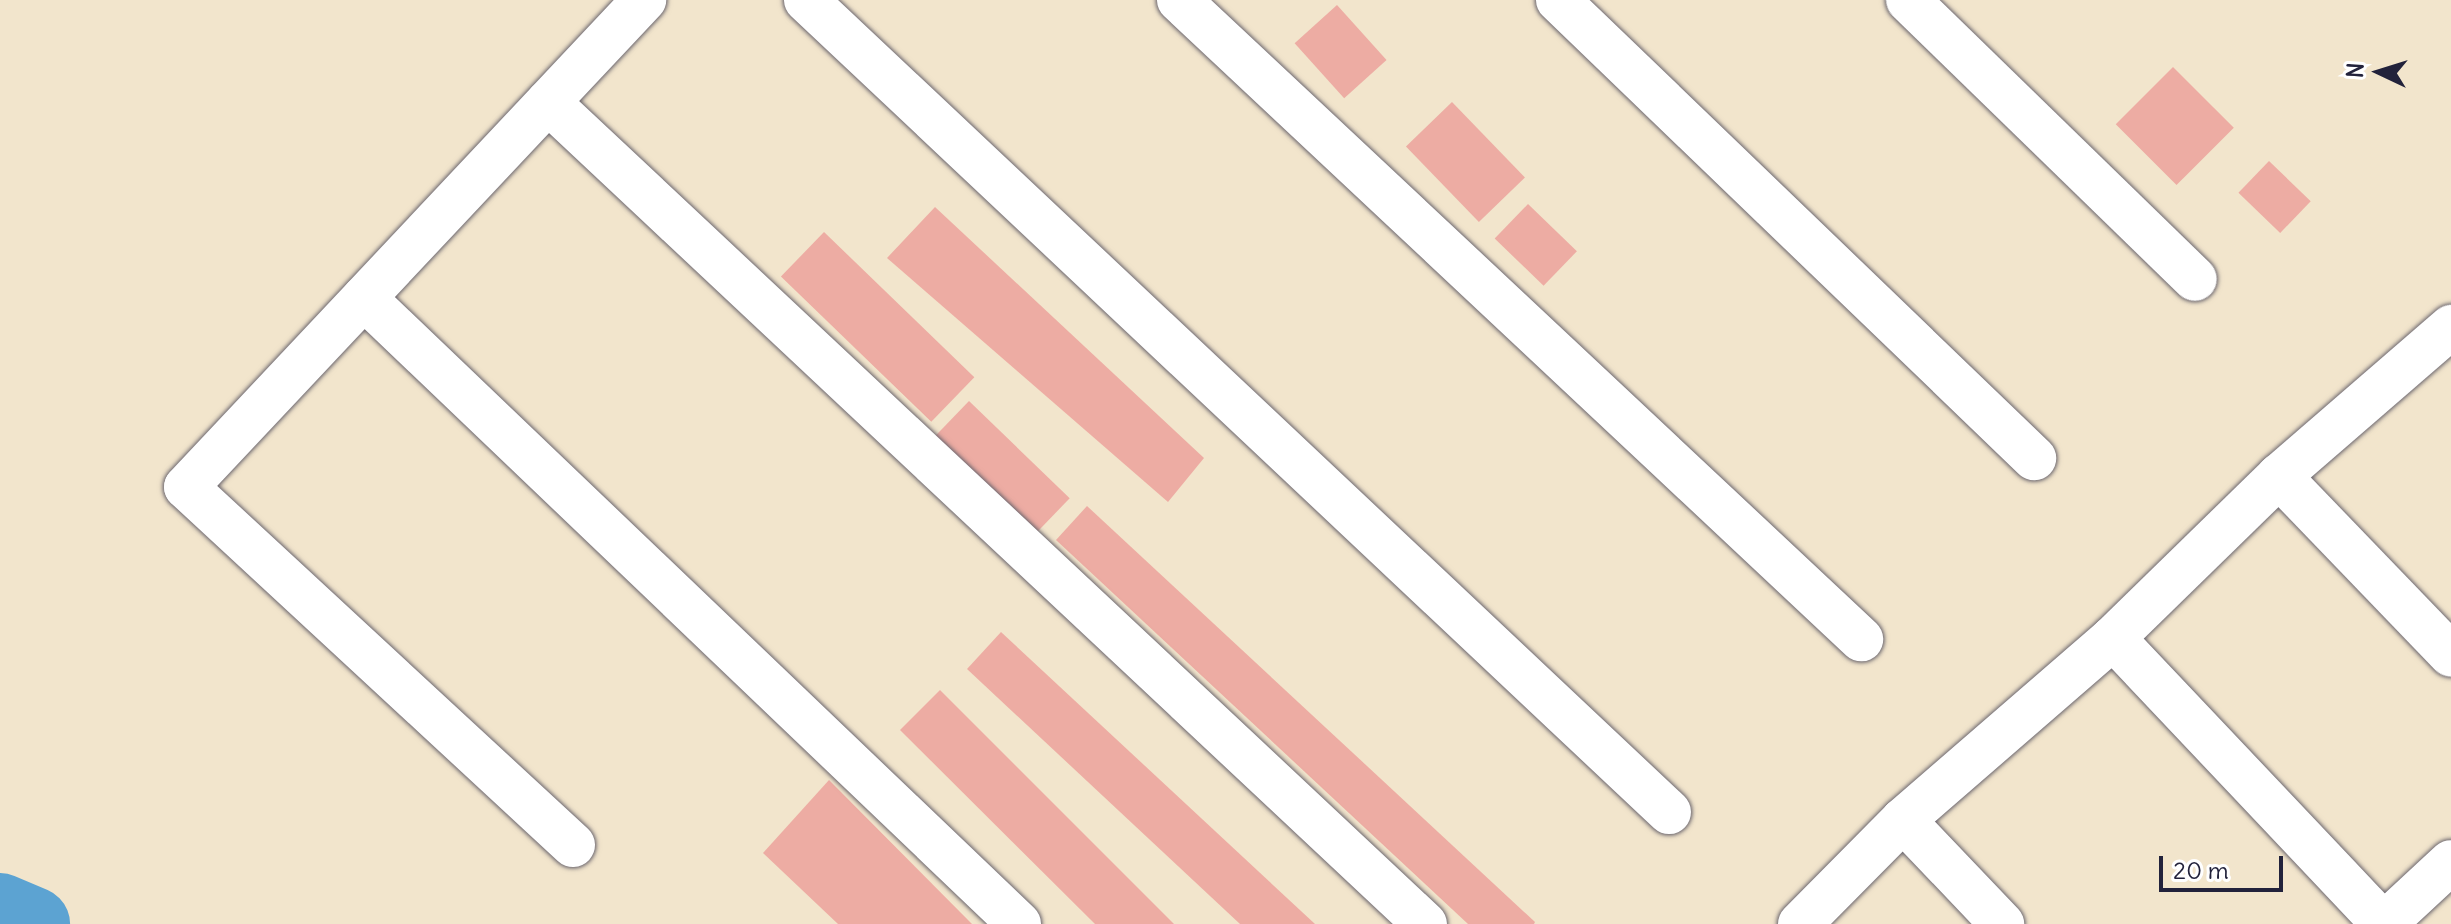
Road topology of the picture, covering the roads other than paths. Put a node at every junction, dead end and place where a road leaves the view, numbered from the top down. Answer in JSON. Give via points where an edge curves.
{"nodes":[{"id":1,"x":644,"y":0,"type":"edge"},
{"id":2,"x":806,"y":0,"type":"edge"},
{"id":3,"x":1179,"y":0,"type":"edge"},
{"id":4,"x":1558,"y":0,"type":"edge"},
{"id":5,"x":1908,"y":0,"type":"edge"},
{"id":6,"x":548,"y":102,"type":"junction"},
{"id":7,"x":2195,"y":279,"type":"dead end"},
{"id":8,"x":364,"y":298,"type":"junction"},
{"id":9,"x":2451,"y":327,"type":"edge"},
{"id":10,"x":2034,"y":458,"type":"dead end"},
{"id":11,"x":2279,"y":476,"type":"junction"},
{"id":12,"x":2113,"y":638,"type":"junction"},
{"id":13,"x":1861,"y":639,"type":"dead end"},
{"id":14,"x":2451,"y":655,"type":"edge"},
{"id":15,"x":1669,"y":812,"type":"dead end"},
{"id":16,"x":1903,"y":820,"type":"junction"},
{"id":17,"x":573,"y":845,"type":"dead end"},
{"id":18,"x":2451,"y":862,"type":"edge"},
{"id":19,"x":1019,"y":924,"type":"edge"},
{"id":20,"x":1425,"y":924,"type":"edge"},
{"id":21,"x":1800,"y":924,"type":"edge"},
{"id":22,"x":2002,"y":924,"type":"edge"},
{"id":23,"x":2384,"y":924,"type":"edge"}],
"edges":[{"from":1,"to":6,"type":"street"},
{"from":2,"to":15,"type":"street"},
{"from":3,"to":13,"type":"street"},
{"from":4,"to":10,"type":"street"},
{"from":5,"to":7,"type":"street"},
{"from":6,"to":8,"type":"street"},
{"from":6,"to":20,"type":"street"},
{"from":8,"to":17,"type":"street","via":[[186,487]]},
{"from":8,"to":19,"type":"street"},
{"from":9,"to":11,"type":"street"},
{"from":11,"to":12,"type":"street"},
{"from":11,"to":14,"type":"street"},
{"from":12,"to":16,"type":"street"},
{"from":12,"to":23,"type":"street"},
{"from":16,"to":21,"type":"street"},
{"from":16,"to":22,"type":"street"},
{"from":18,"to":23,"type":"street"}]}
